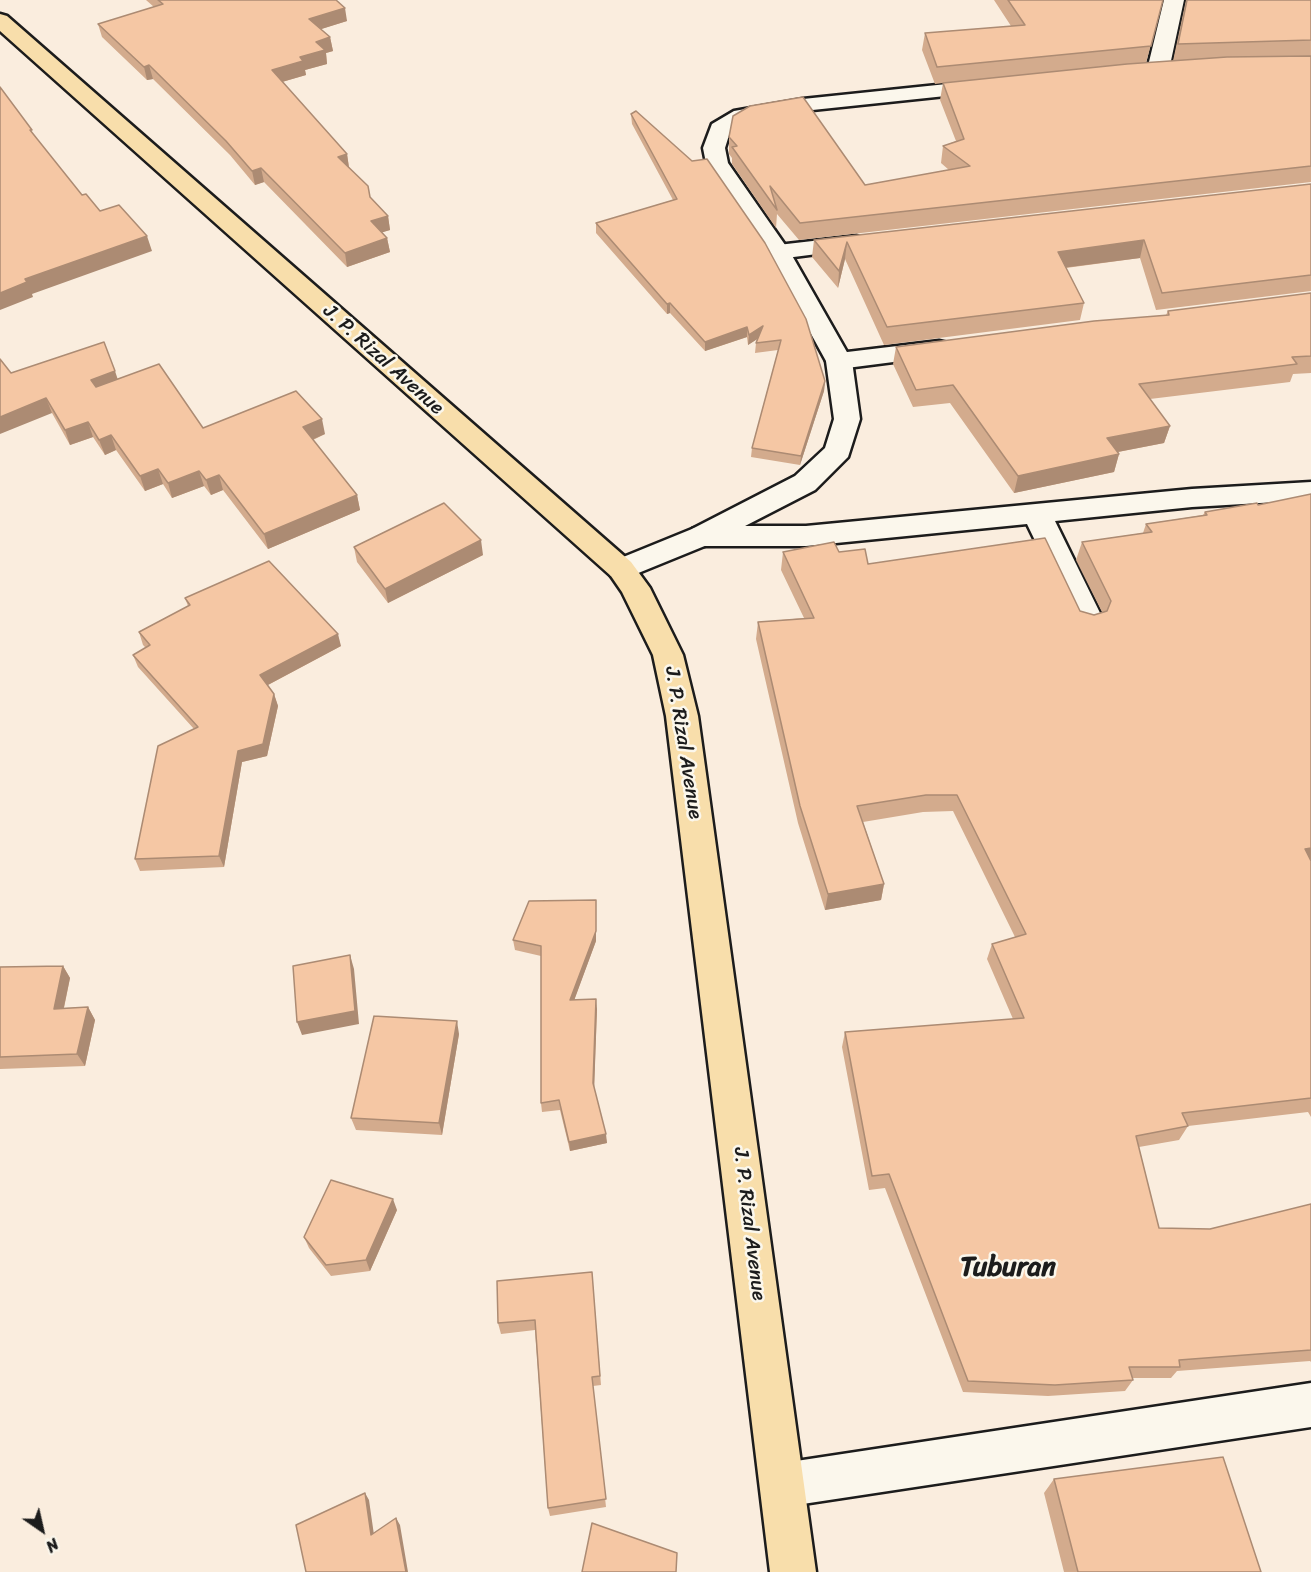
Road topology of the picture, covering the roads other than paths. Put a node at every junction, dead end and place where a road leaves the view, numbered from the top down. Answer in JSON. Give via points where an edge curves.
{"nodes":[{"id":1,"x":1174,"y":0,"type":"edge"},
{"id":2,"x":0,"y":20,"type":"edge"},
{"id":3,"x":1135,"y":72,"type":"edge"},
{"id":4,"x":1004,"y":84,"type":"edge"},
{"id":5,"x":873,"y":241,"type":"edge"},
{"id":6,"x":778,"y":252,"type":"junction"},
{"id":7,"x":957,"y":346,"type":"edge"},
{"id":8,"x":840,"y":362,"type":"junction"},
{"id":9,"x":1311,"y":491,"type":"edge"},
{"id":10,"x":1036,"y":514,"type":"junction"},
{"id":11,"x":702,"y":536,"type":"junction"},
{"id":12,"x":621,"y":569,"type":"junction"},
{"id":13,"x":1088,"y":619,"type":"edge"},
{"id":14,"x":1311,"y":1405,"type":"edge"},
{"id":15,"x":783,"y":1485,"type":"junction"},
{"id":16,"x":793,"y":1572,"type":"edge"}],
"edges":[{"from":1,"to":3,"type":"street","via":[[1169,69]]},
{"from":2,"to":12,"type":"main road","name":"J. P. Rizal Avenue"},
{"from":4,"to":6,"type":"street","via":[[803,105],[742,116],[720,129],[714,148],[717,163]]},
{"from":5,"to":6,"type":"street"},
{"from":6,"to":8,"type":"street"},
{"from":7,"to":8,"type":"street"},
{"from":8,"to":11,"type":"street","via":[[847,419],[838,451],[805,483]]},
{"from":9,"to":10,"type":"street"},
{"from":10,"to":11,"type":"street","via":[[806,536]]},
{"from":10,"to":13,"type":"street"},
{"from":11,"to":12,"type":"street"},
{"from":12,"to":15,"type":"main road","name":"J. P. Rizal Avenue","via":[[635,588],[668,654],[682,716]]},
{"from":14,"to":15,"type":"street"},
{"from":15,"to":16,"type":"main road","name":"J. P. Rizal Avenue"}]}
